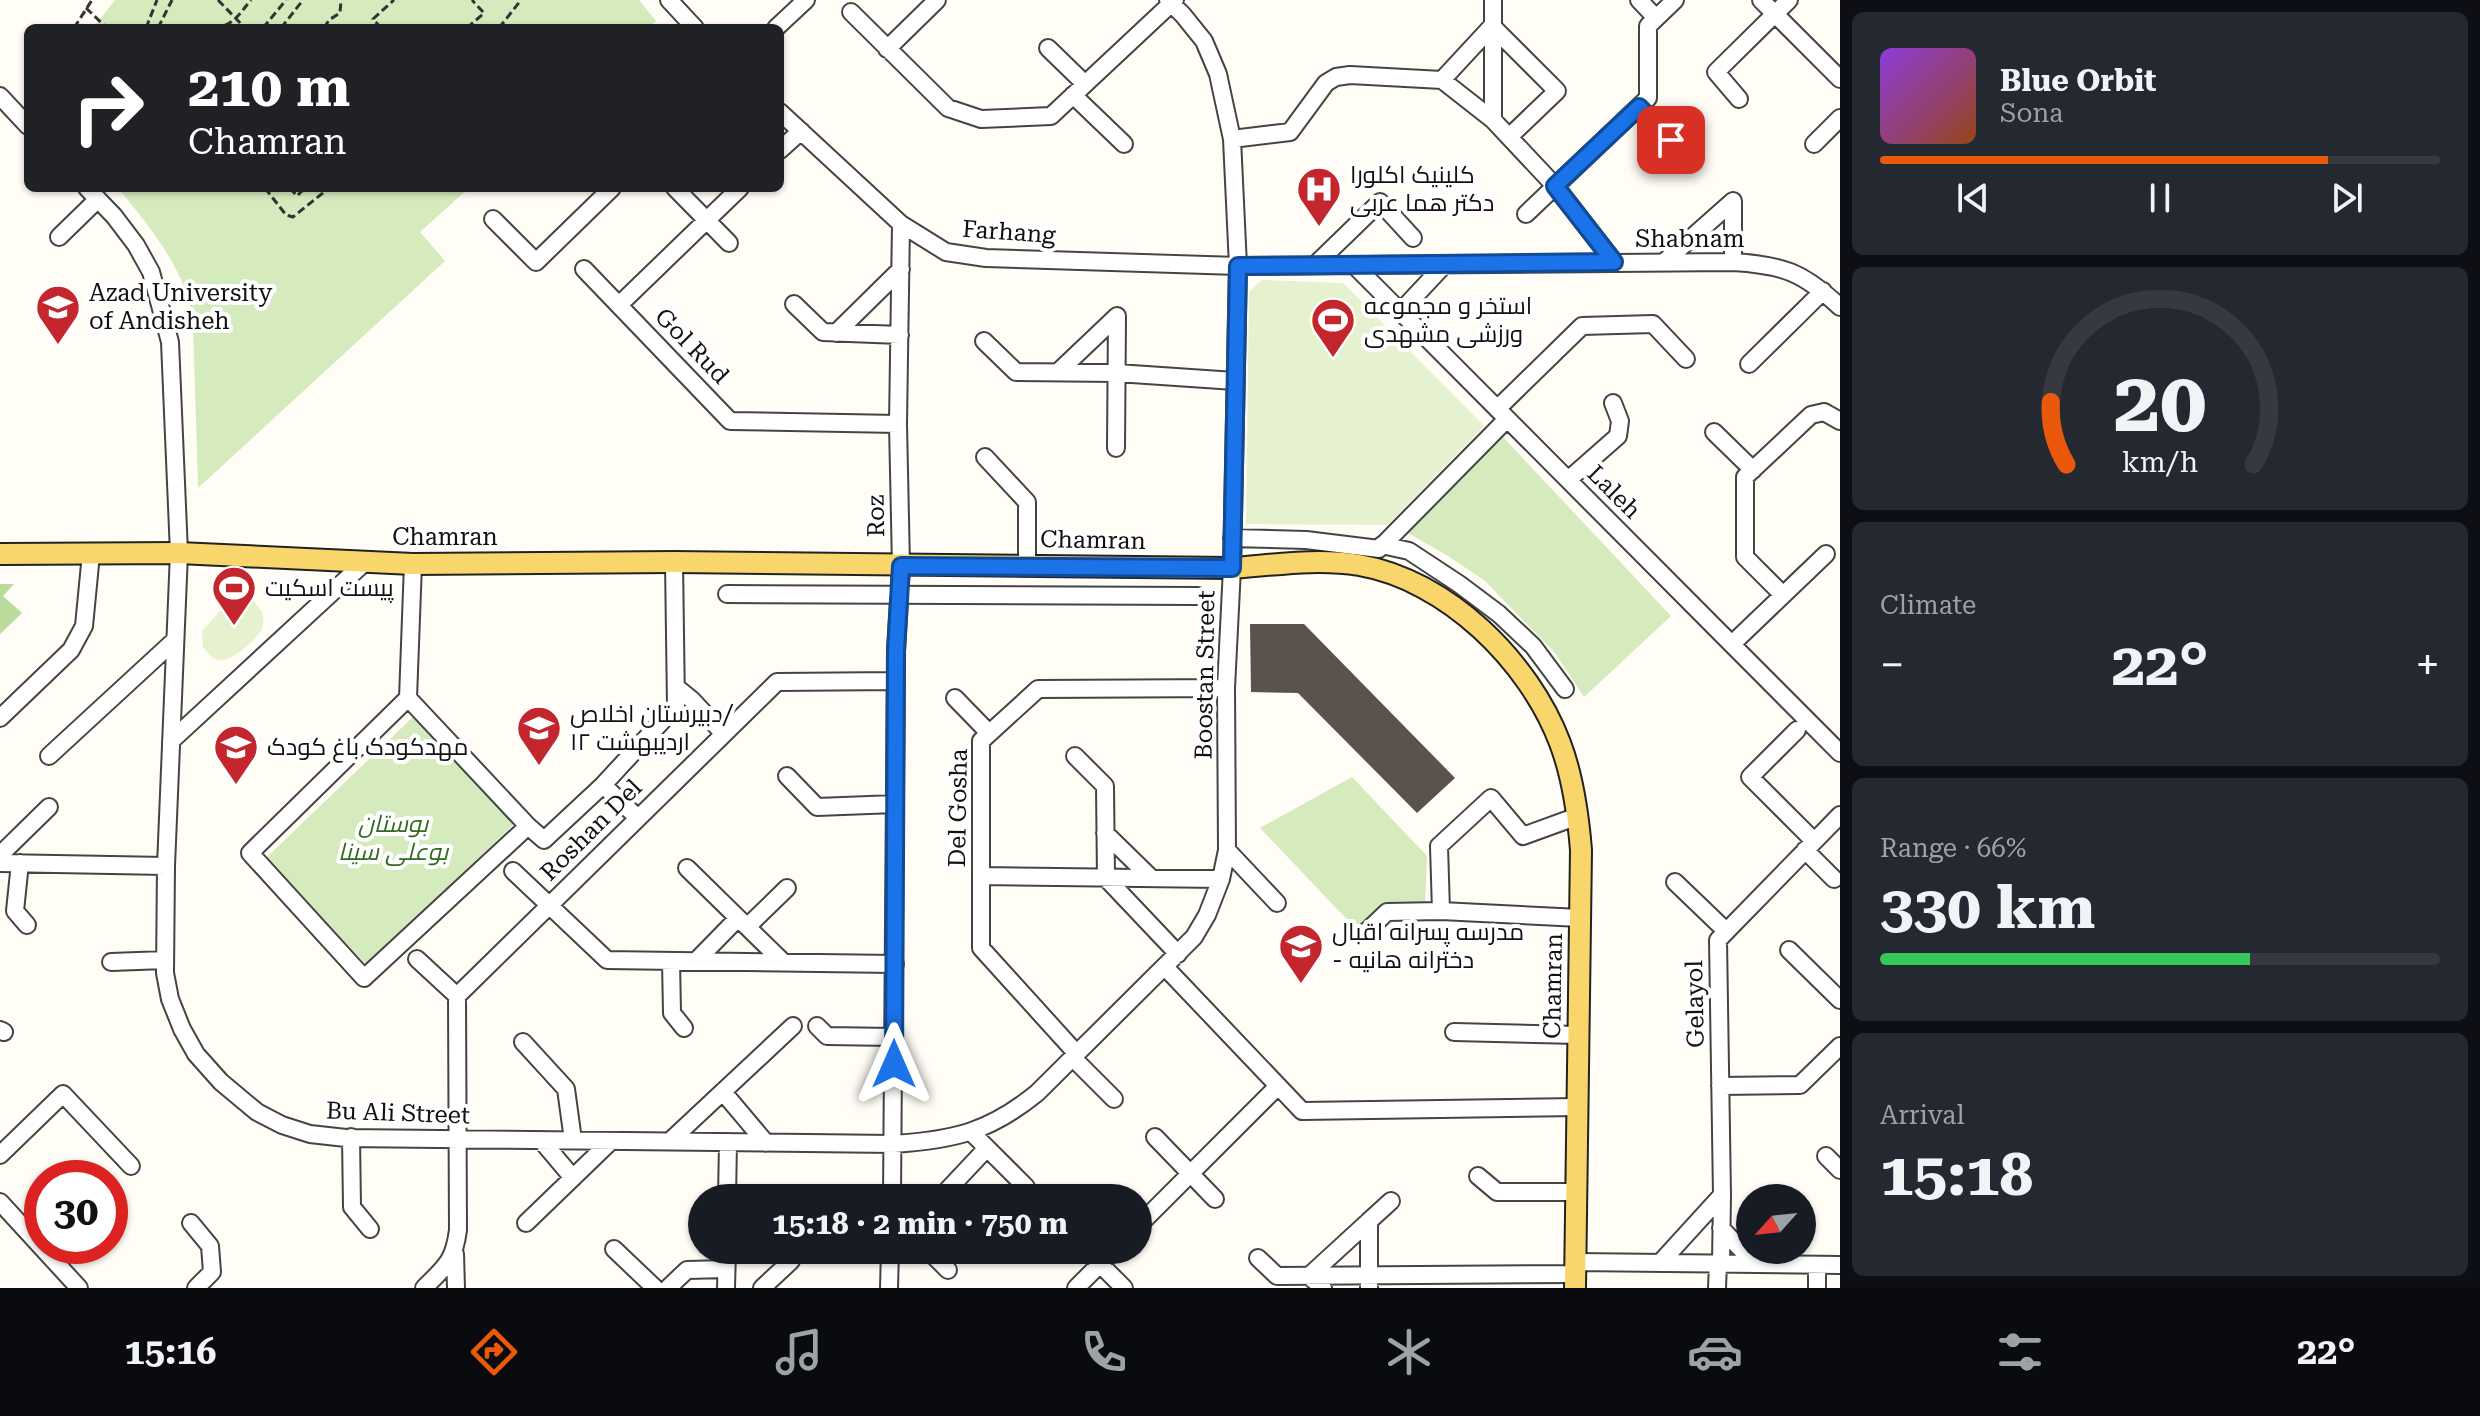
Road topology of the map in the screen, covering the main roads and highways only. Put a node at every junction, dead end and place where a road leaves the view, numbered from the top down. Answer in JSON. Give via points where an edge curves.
{"nodes":[{"id":1,"x":0,"y":554,"type":"edge"},
{"id":2,"x":1575,"y":1275,"type":"edge"}],
"edges":[{"from":1,"to":2,"type":"main road","name":"Chamran","via":[[179,553],[413,564],[1232,568],[1324,561],[1403,577],[1446,600],[1497,645],[1534,694],[1567,763],[1581,850]]}]}
